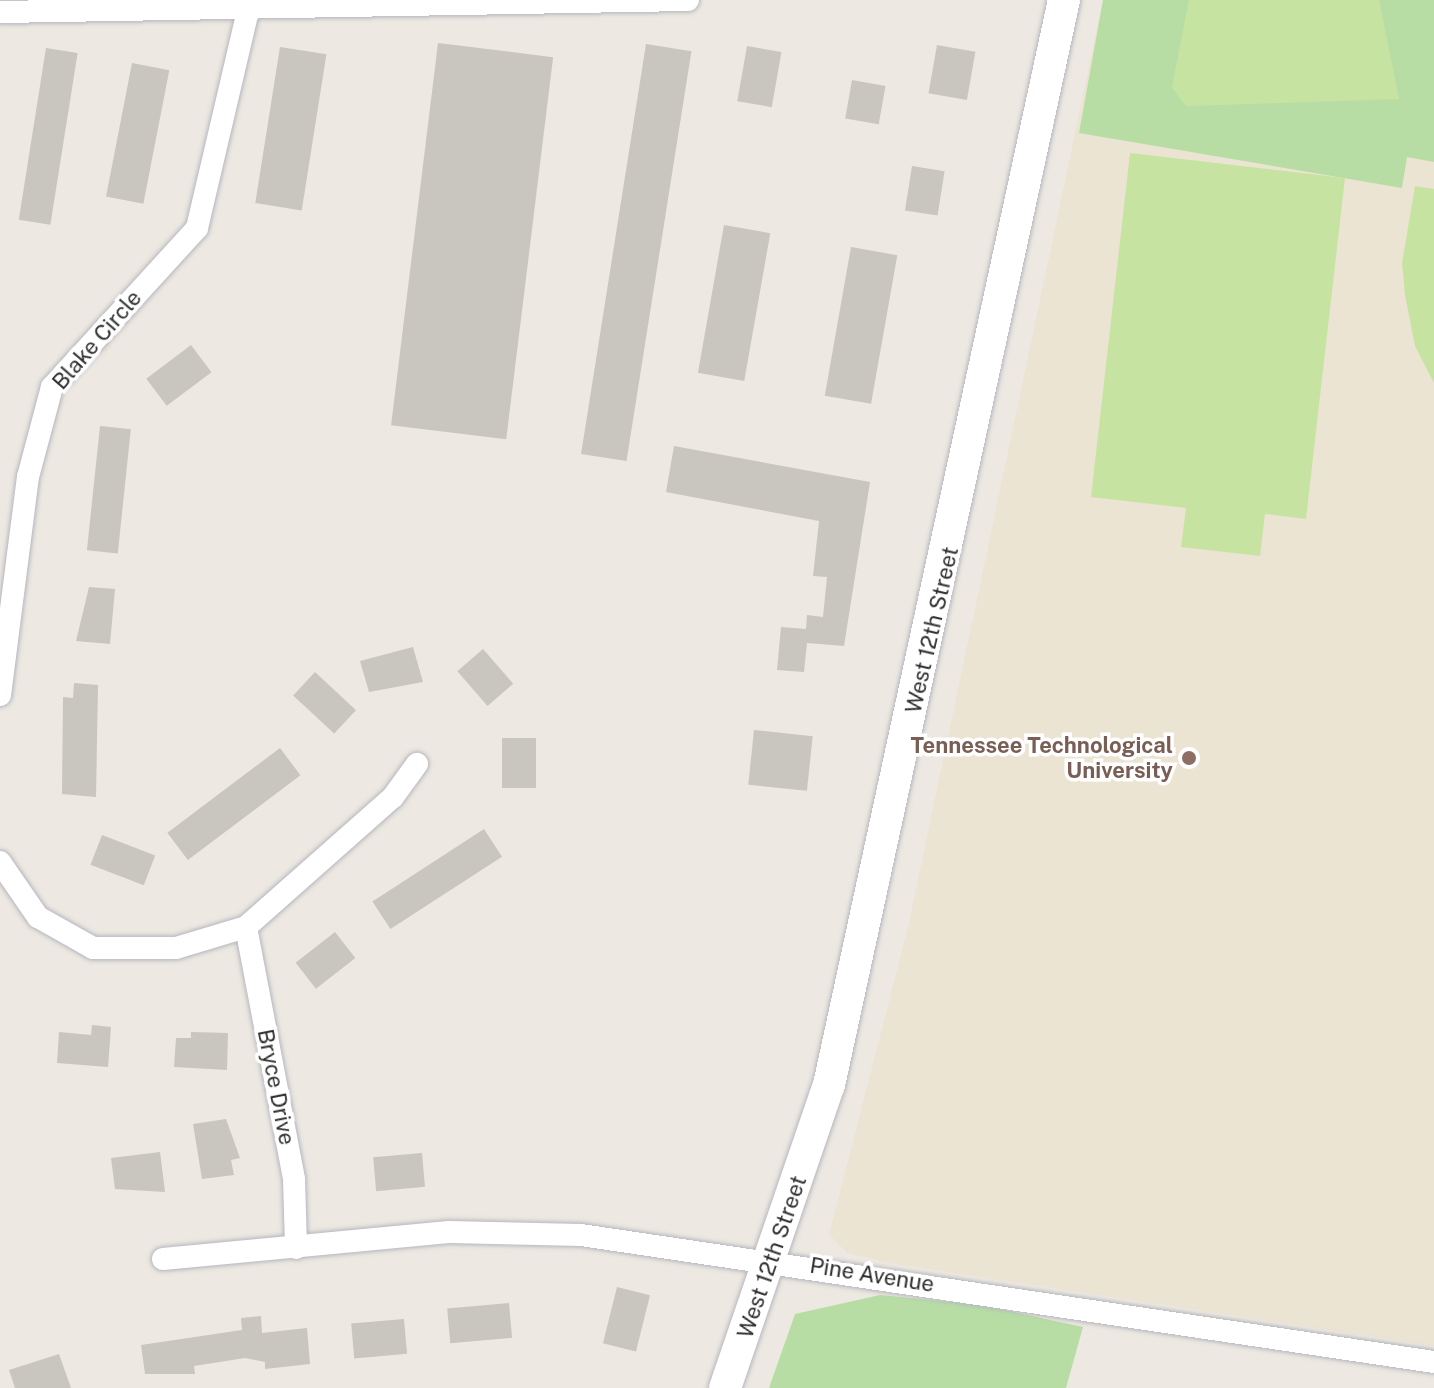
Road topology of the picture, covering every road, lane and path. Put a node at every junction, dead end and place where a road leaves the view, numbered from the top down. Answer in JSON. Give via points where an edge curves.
{"nodes":[{"id":1,"x":688,"y":0,"type":"edge"},
{"id":2,"x":1064,"y":0,"type":"edge"},
{"id":3,"x":249,"y":7,"type":"junction"},
{"id":4,"x":0,"y":12,"type":"edge"},
{"id":5,"x":0,"y":695,"type":"edge"},
{"id":6,"x":417,"y":764,"type":"dead end"},
{"id":7,"x":0,"y":862,"type":"edge"},
{"id":8,"x":246,"y":927,"type":"junction"},
{"id":9,"x":296,"y":1248,"type":"junction"},
{"id":10,"x":163,"y":1259,"type":"dead end"},
{"id":11,"x":775,"y":1260,"type":"junction"},
{"id":12,"x":1434,"y":1362,"type":"edge"},
{"id":13,"x":725,"y":1388,"type":"edge"}],
"edges":[{"from":1,"to":3,"type":"street"},
{"from":2,"to":11,"type":"main road","name":"West 12th Street","via":[[829,1085]]},
{"from":3,"to":4,"type":"street"},
{"from":3,"to":5,"type":"street","name":"Blake Circle","via":[[197,228],[52,387],[28,477]]},
{"from":6,"to":8,"type":"street","via":[[393,797]]},
{"from":7,"to":8,"type":"street","via":[[38,917],[93,948],[176,948]]},
{"from":8,"to":9,"type":"street","name":"Bryce Drive","via":[[294,1179]]},
{"from":9,"to":10,"type":"street","name":"Pine Avenue"},
{"from":9,"to":11,"type":"street","name":"Pine Avenue","via":[[449,1232],[567,1234]]},
{"from":11,"to":12,"type":"street","name":"Pine Avenue"},
{"from":11,"to":13,"type":"main road","name":"West 12th Street"}]}
